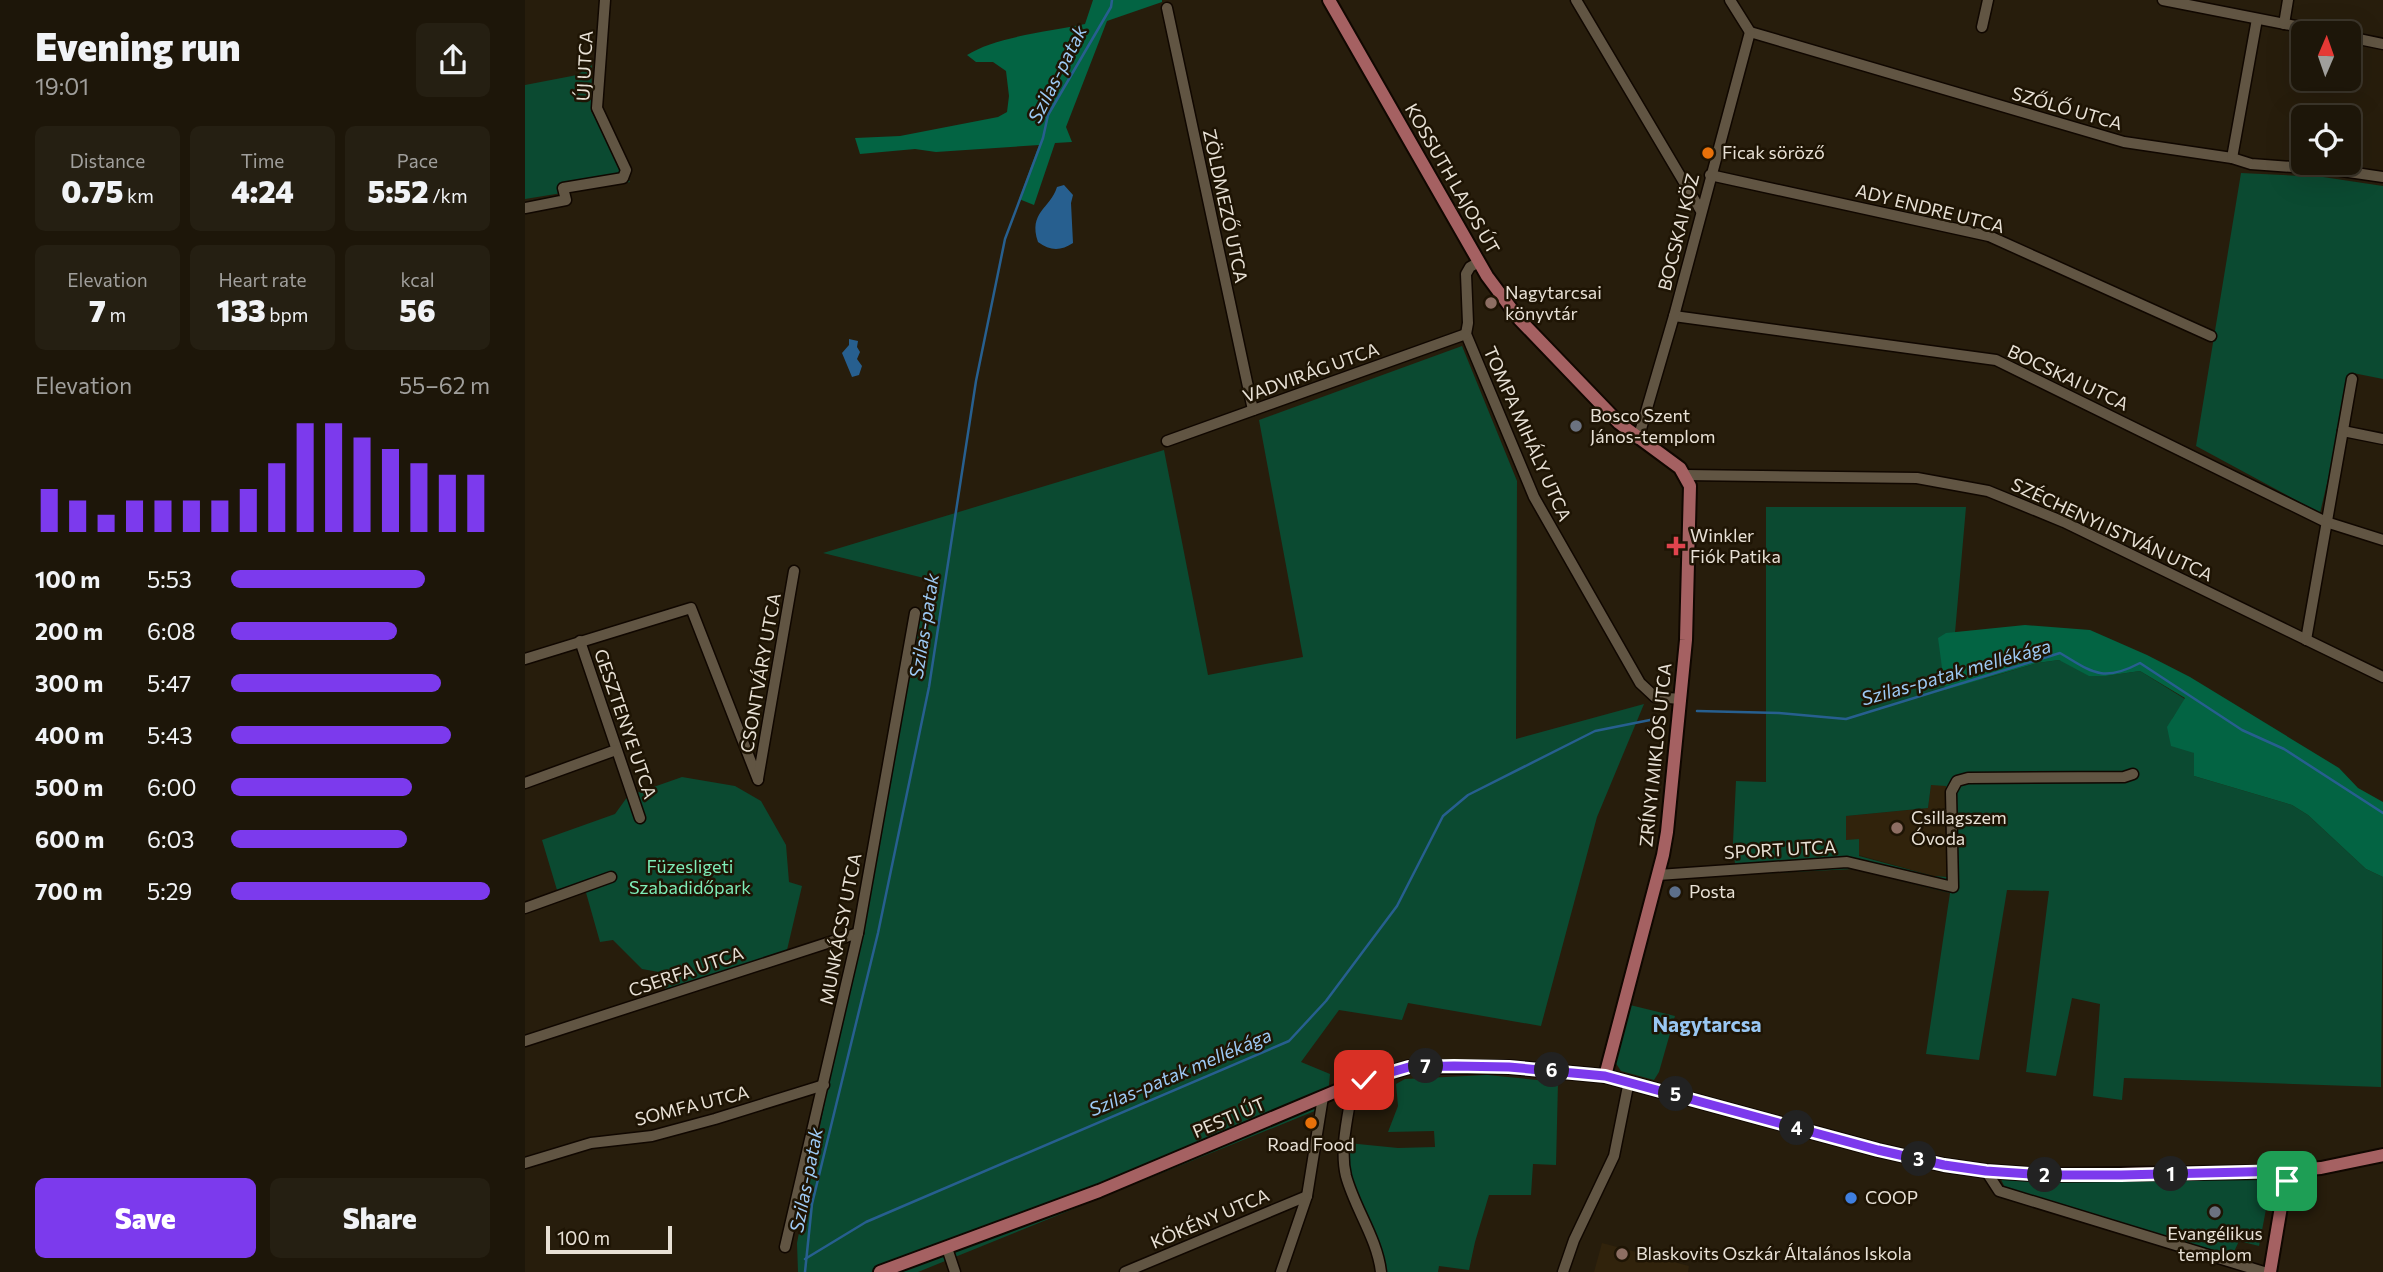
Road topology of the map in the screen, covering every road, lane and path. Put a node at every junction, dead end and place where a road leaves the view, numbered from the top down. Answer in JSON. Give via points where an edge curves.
{"nodes":[{"id":1,"x":605,"y":0,"type":"edge"},
{"id":2,"x":1329,"y":0,"type":"edge"},
{"id":3,"x":1576,"y":0,"type":"edge"},
{"id":4,"x":1730,"y":0,"type":"edge"},
{"id":5,"x":1988,"y":0,"type":"edge"},
{"id":6,"x":2288,"y":0,"type":"edge"},
{"id":7,"x":2170,"y":1,"type":"edge"},
{"id":8,"x":1167,"y":8,"type":"dead end"},
{"id":9,"x":2257,"y":19,"type":"junction"},
{"id":10,"x":2284,"y":24,"type":"junction"},
{"id":11,"x":2291,"y":25,"type":"edge"},
{"id":12,"x":1982,"y":27,"type":"dead end"},
{"id":13,"x":1749,"y":32,"type":"junction"},
{"id":14,"x":2361,"y":39,"type":"edge"},
{"id":15,"x":2383,"y":44,"type":"edge"},
{"id":16,"x":2232,"y":158,"type":"junction"},
{"id":17,"x":1710,"y":175,"type":"junction"},
{"id":18,"x":2383,"y":177,"type":"edge"},
{"id":19,"x":525,"y":208,"type":"edge"},
{"id":20,"x":1701,"y":211,"type":"junction"},
{"id":21,"x":1479,"y":262,"type":"junction"},
{"id":22,"x":1674,"y":316,"type":"junction"},
{"id":23,"x":1466,"y":334,"type":"junction"},
{"id":24,"x":2211,"y":336,"type":"dead end"},
{"id":25,"x":2352,"y":379,"type":"dead end"},
{"id":26,"x":1253,"y":410,"type":"junction"},
{"id":27,"x":2343,"y":431,"type":"junction"},
{"id":28,"x":1638,"y":439,"type":"junction"},
{"id":29,"x":2383,"y":439,"type":"edge"},
{"id":30,"x":1167,"y":441,"type":"dead end"},
{"id":31,"x":1685,"y":475,"type":"junction"},
{"id":32,"x":2326,"y":522,"type":"junction"},
{"id":33,"x":2383,"y":540,"type":"edge"},
{"id":34,"x":794,"y":571,"type":"dead end"},
{"id":35,"x":915,"y":613,"type":"dead end"},
{"id":36,"x":2306,"y":640,"type":"junction"},
{"id":37,"x":580,"y":641,"type":"junction"},
{"id":38,"x":525,"y":659,"type":"edge"},
{"id":39,"x":2383,"y":677,"type":"edge"},
{"id":40,"x":1681,"y":702,"type":"junction"},
{"id":41,"x":616,"y":750,"type":"junction"},
{"id":42,"x":2133,"y":774,"type":"dead end"},
{"id":43,"x":525,"y":783,"type":"edge"},
{"id":44,"x":640,"y":818,"type":"dead end"},
{"id":45,"x":1658,"y":875,"type":"junction"},
{"id":46,"x":611,"y":877,"type":"dead end"},
{"id":47,"x":525,"y":908,"type":"edge"},
{"id":48,"x":858,"y":933,"type":"junction"},
{"id":49,"x":525,"y":1041,"type":"edge"},
{"id":50,"x":1605,"y":1076,"type":"junction"},
{"id":51,"x":1629,"y":1081,"type":"junction"},
{"id":52,"x":1353,"y":1084,"type":"junction"},
{"id":53,"x":824,"y":1085,"type":"junction"},
{"id":54,"x":1323,"y":1097,"type":"junction"},
{"id":55,"x":2383,"y":1155,"type":"edge"},
{"id":56,"x":525,"y":1163,"type":"edge"},
{"id":57,"x":1986,"y":1171,"type":"junction"},
{"id":58,"x":2287,"y":1171,"type":"junction"},
{"id":59,"x":1307,"y":1196,"type":"junction"},
{"id":60,"x":785,"y":1247,"type":"dead end"},
{"id":61,"x":947,"y":1248,"type":"junction"},
{"id":62,"x":880,"y":1272,"type":"edge"},
{"id":63,"x":955,"y":1272,"type":"edge"},
{"id":64,"x":1125,"y":1272,"type":"edge"},
{"id":65,"x":1281,"y":1272,"type":"edge"},
{"id":66,"x":1381,"y":1272,"type":"edge"},
{"id":67,"x":1563,"y":1272,"type":"edge"},
{"id":68,"x":2264,"y":1272,"type":"edge"},
{"id":69,"x":2270,"y":1272,"type":"edge"}],
"edges":[{"from":1,"to":19,"type":"street","name":"ÚJ UTCA","via":[[597,108],[626,170],[623,178],[563,188],[566,200]]},
{"from":2,"to":21,"type":"main road","name":"KOSSUTH LAJOS ÚT"},
{"from":3,"to":20,"type":"street"},
{"from":4,"to":13,"type":"street"},
{"from":5,"to":12,"type":"street"},
{"from":6,"to":10,"type":"street"},
{"from":7,"to":9,"type":"street"},
{"from":8,"to":26,"type":"street","name":"ZÖLDMEZŐ UTCA"},
{"from":9,"to":10,"type":"street"},
{"from":9,"to":16,"type":"street"},
{"from":10,"to":11,"type":"street"},
{"from":13,"to":16,"type":"street","name":"SZŐLŐ UTCA","via":[[2124,142]]},
{"from":13,"to":17,"type":"street","name":"BOCSKAI KÖZ"},
{"from":14,"to":15,"type":"street"},
{"from":16,"to":18,"type":"street","name":"SZŐLŐ UTCA","via":[[2251,164]]},
{"from":17,"to":20,"type":"street","name":"BOCSKAI KÖZ"},
{"from":17,"to":24,"type":"street","name":"ADY ENDRE UTCA","via":[[1989,236]]},
{"from":20,"to":22,"type":"street","name":"BOCSKAI KÖZ"},
{"from":21,"to":23,"type":"street","name":"TOMPA MIHÁLY UTCA","via":[[1466,274]]},
{"from":21,"to":28,"type":"main road","name":"KOSSUTH LAJOS ÚT","via":[[1518,319]]},
{"from":22,"to":28,"type":"street","name":"BOCSKAI KÖZ"},
{"from":22,"to":32,"type":"street","name":"BOCSKAI UTCA","via":[[1996,360]]},
{"from":23,"to":26,"type":"street","name":"VADVIRÁG UTCA"},
{"from":23,"to":40,"type":"street","name":"TOMPA MIHÁLY UTCA","via":[[1534,497],[1622,654],[1655,697]]},
{"from":25,"to":27,"type":"street"},
{"from":26,"to":30,"type":"street","name":"VADVIRÁG UTCA"},
{"from":27,"to":29,"type":"street"},
{"from":27,"to":32,"type":"street"},
{"from":28,"to":31,"type":"main road","name":"KOSSUTH LAJOS ÚT","via":[[1674,462]]},
{"from":31,"to":36,"type":"street","name":"SZÉCHENYI ISTVÁN UTCA","via":[[1917,478],[1988,491],[2064,522]]},
{"from":31,"to":40,"type":"main road","name":"ZRÍNYI MIKLÓS UTCA","via":[[1690,502]]},
{"from":32,"to":33,"type":"street","name":"BOCSKAI UTCA"},
{"from":32,"to":36,"type":"street"},
{"from":34,"to":37,"type":"street","name":"CSONTVÁRY UTCA","via":[[758,779],[691,608]]},
{"from":35,"to":48,"type":"street","name":"MUNKÁCSY UTCA"},
{"from":36,"to":39,"type":"street","name":"SZÉCHENYI ISTVÁN UTCA"},
{"from":37,"to":38,"type":"street"},
{"from":37,"to":41,"type":"street","name":"GESZTENYE UTCA"},
{"from":40,"to":45,"type":"main road","name":"ZRÍNYI MIKLÓS UTCA"},
{"from":41,"to":43,"type":"street"},
{"from":41,"to":44,"type":"street","name":"GESZTENYE UTCA"},
{"from":42,"to":45,"type":"street","name":"SPORT UTCA","via":[[1957,782],[1951,792],[1953,887],[1847,862]]},
{"from":45,"to":50,"type":"main road","name":"ZRÍNYI MIKLÓS UTCA"},
{"from":46,"to":47,"type":"street"},
{"from":48,"to":49,"type":"street","name":"CSERFA UTCA"},
{"from":48,"to":53,"type":"street","name":"MUNKÁCSY UTCA"},
{"from":50,"to":51,"type":"main road","name":"PESTI ÚT"},
{"from":50,"to":52,"type":"main road","name":"PESTI ÚT","via":[[1509,1067],[1409,1067]]},
{"from":51,"to":57,"type":"main road","name":"PESTI ÚT","via":[[1878,1150]]},
{"from":51,"to":67,"type":"street","via":[[1614,1156]]},
{"from":52,"to":54,"type":"main road","name":"PESTI ÚT"},
{"from":52,"to":66,"type":"street","via":[[1345,1174],[1373,1240]]},
{"from":53,"to":56,"type":"street","name":"SOMFA UTCA","via":[[652,1136],[591,1143]]},
{"from":53,"to":60,"type":"street","name":"MUNKÁCSY UTCA"},
{"from":54,"to":59,"type":"street"},
{"from":54,"to":61,"type":"main road","name":"PESTI ÚT","via":[[1110,1187]]},
{"from":55,"to":58,"type":"main road","name":"PESTI ÚT","via":[[2340,1166]]},
{"from":57,"to":58,"type":"main road","name":"PESTI ÚT","via":[[2045,1175]]},
{"from":57,"to":68,"type":"street","via":[[1999,1191]]},
{"from":58,"to":69,"type":"main road"},
{"from":59,"to":64,"type":"street","name":"KÖKÉNY UTCA"},
{"from":59,"to":65,"type":"street"},
{"from":61,"to":62,"type":"main road","name":"PESTI ÚT"},
{"from":61,"to":63,"type":"street"}]}
